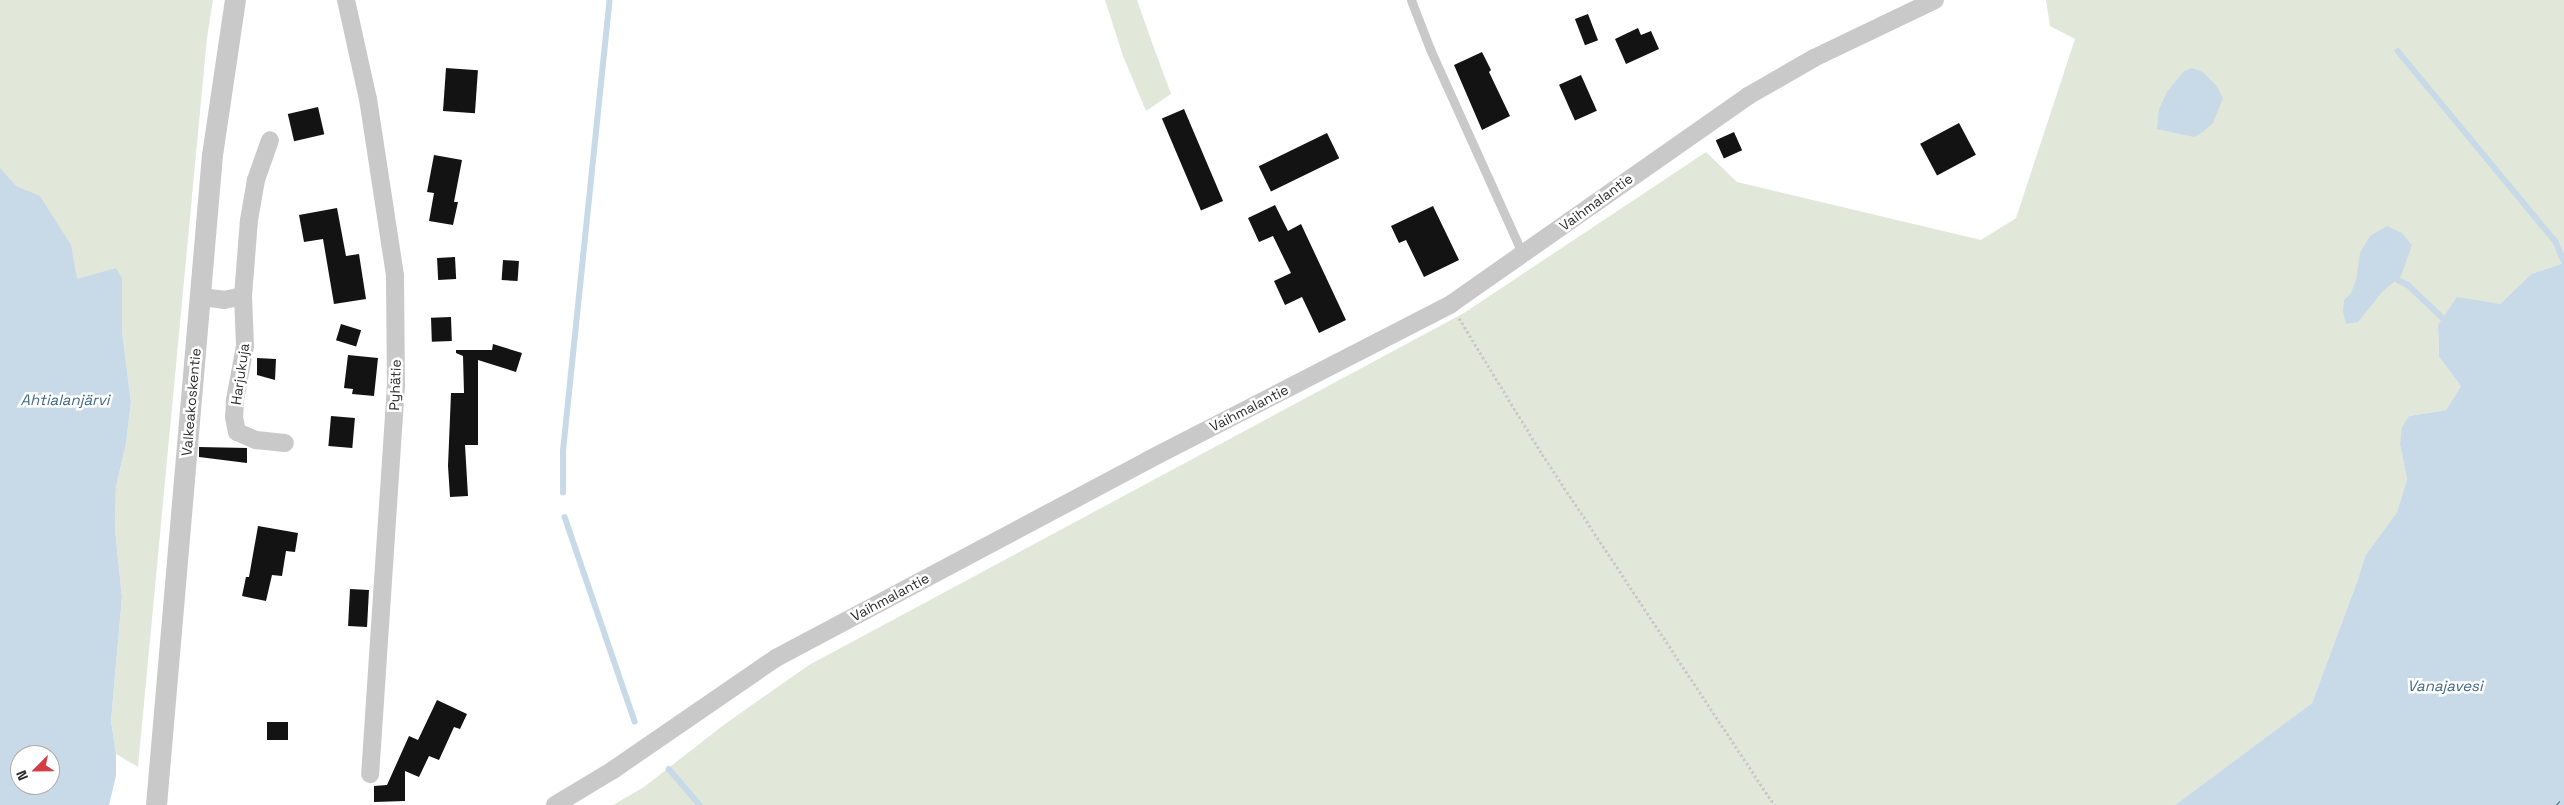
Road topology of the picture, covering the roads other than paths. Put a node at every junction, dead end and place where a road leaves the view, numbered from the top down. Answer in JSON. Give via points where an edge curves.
{"nodes":[{"id":1,"x":235,"y":0,"type":"edge"},
{"id":2,"x":346,"y":0,"type":"edge"},
{"id":3,"x":1411,"y":0,"type":"edge"},
{"id":4,"x":1934,"y":0,"type":"edge"},
{"id":5,"x":270,"y":140,"type":"dead end"},
{"id":6,"x":1522,"y":255,"type":"junction"},
{"id":7,"x":243,"y":296,"type":"junction"},
{"id":8,"x":201,"y":297,"type":"junction"},
{"id":9,"x":285,"y":443,"type":"dead end"},
{"id":10,"x":370,"y":774,"type":"dead end"},
{"id":11,"x":156,"y":805,"type":"edge"},
{"id":12,"x":555,"y":805,"type":"edge"}],
"edges":[{"from":1,"to":8,"type":"street","name":"Valkeakoskentie","via":[[212,154]]},
{"from":2,"to":10,"type":"street","name":"Pyhätie","via":[[368,99],[395,284],[396,385]]},
{"from":3,"to":6,"type":"lane"},
{"from":4,"to":6,"type":"street","name":"Vaihmalantie","via":[[1814,58],[1748,96]]},
{"from":5,"to":7,"type":"street","name":"Harjukuja","via":[[256,180],[249,220]]},
{"from":6,"to":12,"type":"street","name":"Vaihmalantie","via":[[1450,304],[776,658],[613,770]]},
{"from":7,"to":8,"type":"street","via":[[224,300]]},
{"from":7,"to":9,"type":"street","name":"Harjukuja","via":[[245,346],[235,400],[237,432],[256,440]]},
{"from":8,"to":11,"type":"street","name":"Valkeakoskentie"}]}
